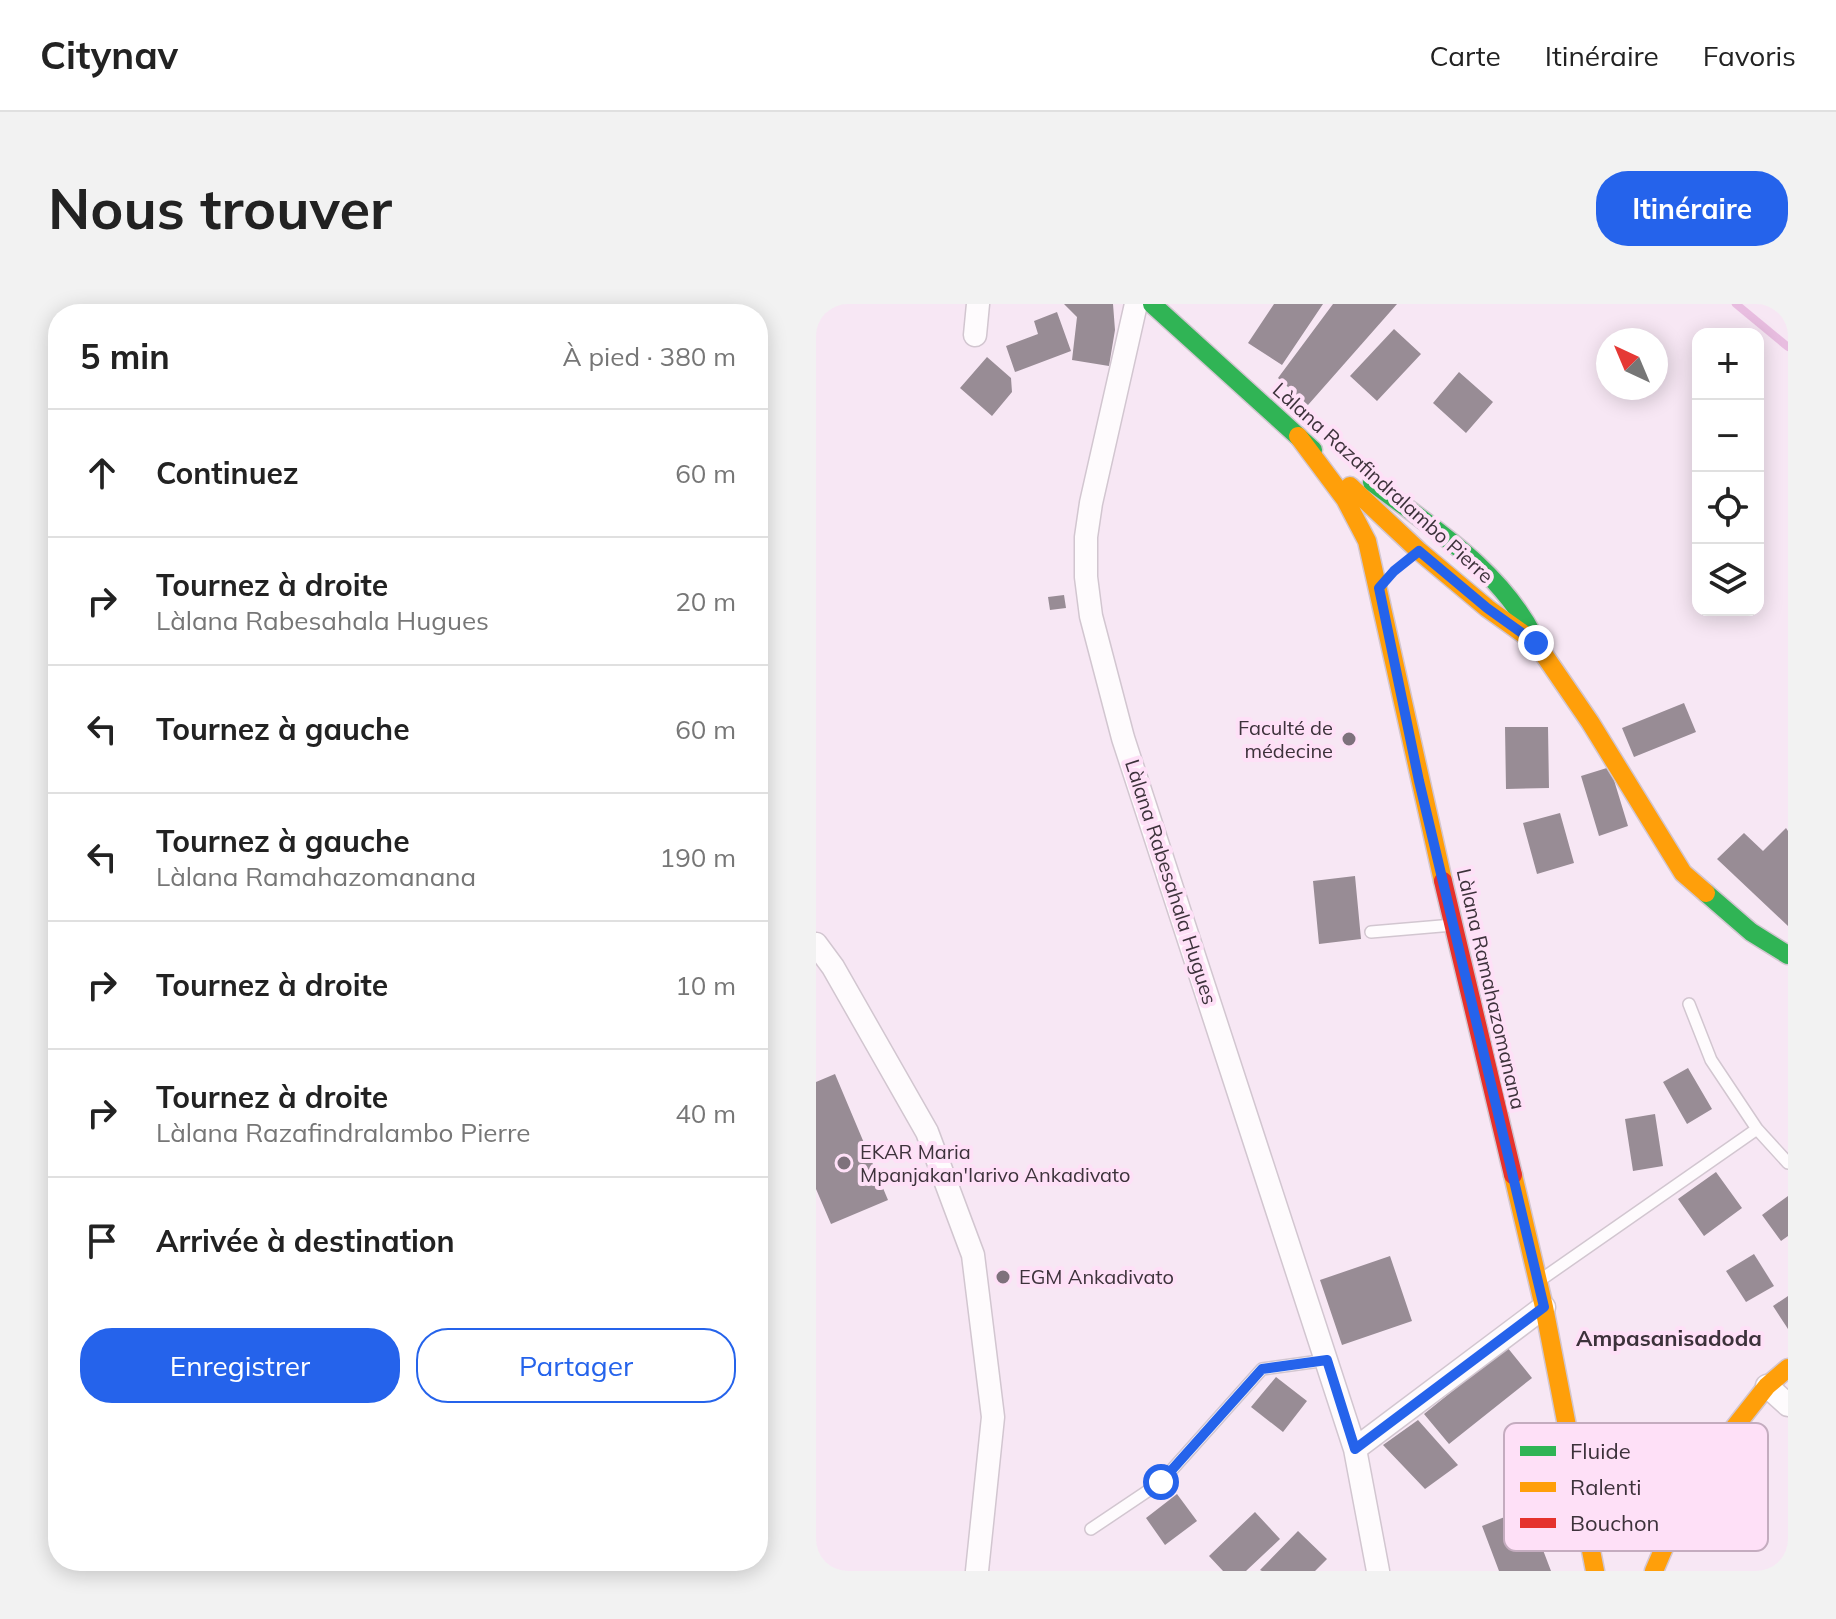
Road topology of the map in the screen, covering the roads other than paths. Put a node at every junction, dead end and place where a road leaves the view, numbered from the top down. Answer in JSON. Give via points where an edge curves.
{"nodes":[{"id":1,"x":978,"y":304,"type":"edge"},
{"id":2,"x":1136,"y":304,"type":"edge"},
{"id":3,"x":1152,"y":304,"type":"edge"},
{"id":4,"x":975,"y":335,"type":"dead end"},
{"id":5,"x":1298,"y":436,"type":"junction"},
{"id":6,"x":1446,"y":539,"type":"junction"},
{"id":7,"x":1406,"y":561,"type":"junction"},
{"id":8,"x":1379,"y":588,"type":"junction"},
{"id":9,"x":1536,"y":643,"type":"junction"},
{"id":10,"x":1453,"y":925,"type":"junction"},
{"id":11,"x":1371,"y":932,"type":"dead end"},
{"id":12,"x":816,"y":944,"type":"edge"},
{"id":13,"x":1788,"y":955,"type":"edge"},
{"id":14,"x":1689,"y":1004,"type":"dead end"},
{"id":15,"x":1757,"y":1129,"type":"junction"},
{"id":16,"x":1788,"y":1163,"type":"edge"},
{"id":17,"x":1538,"y":1281,"type":"junction"},
{"id":18,"x":1544,"y":1307,"type":"junction"},
{"id":19,"x":1327,"y":1360,"type":"junction"},
{"id":20,"x":1788,"y":1368,"type":"edge"},
{"id":21,"x":1767,"y":1386,"type":"junction"},
{"id":22,"x":1788,"y":1405,"type":"edge"},
{"id":23,"x":1566,"y":1423,"type":"edge"},
{"id":24,"x":1738,"y":1423,"type":"edge"},
{"id":25,"x":1355,"y":1449,"type":"junction"},
{"id":26,"x":1091,"y":1529,"type":"dead end"},
{"id":27,"x":1591,"y":1551,"type":"edge"},
{"id":28,"x":1663,"y":1551,"type":"edge"},
{"id":29,"x":977,"y":1571,"type":"edge"},
{"id":30,"x":1378,"y":1571,"type":"edge"},
{"id":31,"x":1595,"y":1571,"type":"edge"},
{"id":32,"x":1654,"y":1571,"type":"edge"}],
"edges":[{"from":1,"to":4,"type":"street"},
{"from":2,"to":19,"type":"street","name":"Làlana Rabesahala Hugues","via":[[1088,526],[1091,616],[1123,738]]},
{"from":3,"to":5,"type":"main road","name":"Làlana Razafindralambo Pierre"},
{"from":5,"to":6,"type":"main road"},
{"from":5,"to":7,"type":"main road","name":"Làlana Razafindralambo Pierre"},
{"from":5,"to":8,"type":"main road","name":"Làlana Ramahazomanana","via":[[1355,512]]},
{"from":6,"to":7,"type":"main road"},
{"from":6,"to":9,"type":"main road","via":[[1507,592],[1526,617]]},
{"from":7,"to":8,"type":"main road"},
{"from":7,"to":9,"type":"main road","name":"Làlana Razafindralambo Pierre"},
{"from":8,"to":10,"type":"main road","name":"Làlana Ramahazomanana"},
{"from":9,"to":13,"type":"main road","name":"Làlana Razafindralambo Pierre","via":[[1683,873],[1751,932]]},
{"from":10,"to":11,"type":"lane"},
{"from":10,"to":17,"type":"main road","name":"Làlana Ramahazomanana"},
{"from":12,"to":29,"type":"street","via":[[927,1132],[973,1255],[993,1417]]},
{"from":14,"to":15,"type":"lane","via":[[1711,1060]]},
{"from":15,"to":16,"type":"lane"},
{"from":15,"to":17,"type":"lane"},
{"from":17,"to":18,"type":"main road","name":"Làlana Ramahazomanana"},
{"from":18,"to":23,"type":"main road","name":"Làlana Ramahazomanana"},
{"from":18,"to":25,"type":"street"},
{"from":19,"to":25,"type":"street","name":"Làlana Rabesahala Hugues"},
{"from":19,"to":26,"type":"lane","via":[[1262,1369],[1161,1482]]},
{"from":20,"to":21,"type":"main road"},
{"from":21,"to":22,"type":"street"},
{"from":21,"to":24,"type":"main road"},
{"from":25,"to":30,"type":"street","name":"Làlana Rabesahala Hugues"},
{"from":27,"to":31,"type":"main road","name":"Làlana Ramahazomanana"},
{"from":28,"to":32,"type":"main road"}]}
